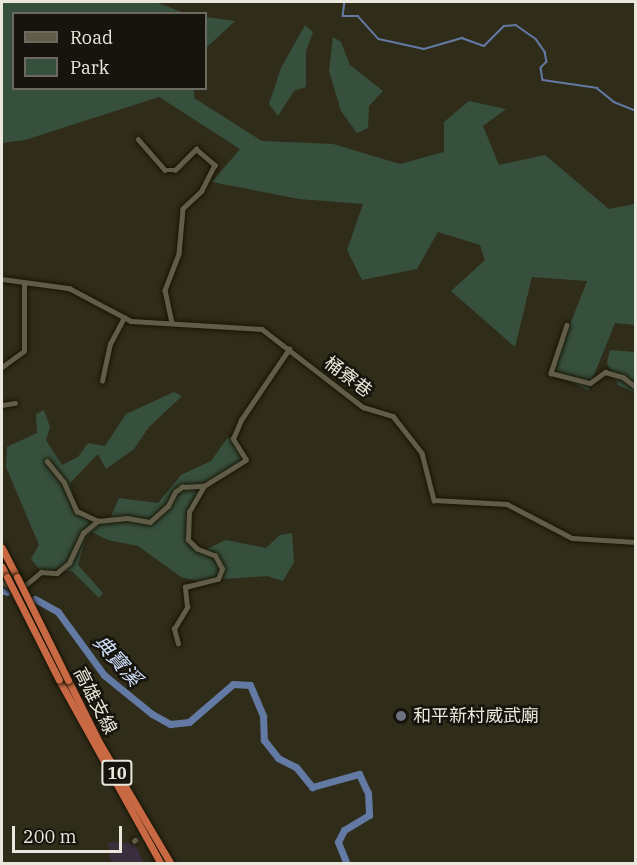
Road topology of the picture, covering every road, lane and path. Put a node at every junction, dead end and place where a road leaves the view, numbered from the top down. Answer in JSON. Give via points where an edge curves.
{"nodes":[{"id":1,"x":138,"y":139,"type":"dead end"},
{"id":2,"x":2,"y":279,"type":"edge"},
{"id":3,"x":24,"y":284,"type":"junction"},
{"id":4,"x":124,"y":318,"type":"junction"},
{"id":5,"x":172,"y":322,"type":"junction"},
{"id":6,"x":567,"y":325,"type":"dead end"},
{"id":7,"x":289,"y":349,"type":"junction"},
{"id":8,"x":2,"y":367,"type":"edge"},
{"id":9,"x":102,"y":381,"type":"dead end"},
{"id":10,"x":636,"y":387,"type":"edge"},
{"id":11,"x":15,"y":403,"type":"dead end"},
{"id":12,"x":2,"y":405,"type":"edge"},
{"id":13,"x":46,"y":460,"type":"dead end"},
{"id":14,"x":204,"y":486,"type":"junction"},
{"id":15,"x":98,"y":521,"type":"junction"},
{"id":16,"x":636,"y":542,"type":"edge"},
{"id":17,"x":2,"y":548,"type":"edge"},
{"id":18,"x":2,"y":567,"type":"edge"},
{"id":19,"x":4,"y":580,"type":"edge"},
{"id":20,"x":178,"y":644,"type":"dead end"},
{"id":21,"x":161,"y":864,"type":"edge"},
{"id":22,"x":171,"y":864,"type":"edge"}],
"edges":[{"from":1,"to":5,"type":"street","via":[[165,170],[176,170],[196,149],[215,165],[202,191],[183,209],[179,254],[165,290]]},
{"from":2,"to":3,"type":"street","name":"桶寮巷"},
{"from":3,"to":4,"type":"street","name":"桶寮巷","via":[[69,288]]},
{"from":3,"to":8,"type":"street","via":[[24,351]]},
{"from":4,"to":5,"type":"street","name":"桶寮巷"},
{"from":4,"to":9,"type":"street","via":[[110,344]]},
{"from":5,"to":7,"type":"street","name":"桶寮巷","via":[[257,328]]},
{"from":6,"to":10,"type":"street","via":[[551,373],[590,383],[605,372],[623,377]]},
{"from":7,"to":14,"type":"street","via":[[240,420],[233,439],[246,460]]},
{"from":7,"to":16,"type":"street","name":"桶寮巷","via":[[363,407],[393,416],[422,453],[434,500],[507,504],[572,538]]},
{"from":11,"to":12,"type":"street"},
{"from":13,"to":15,"type":"street","via":[[64,482],[77,511]]},
{"from":14,"to":15,"type":"street","via":[[182,487],[150,522],[127,518]]},
{"from":14,"to":20,"type":"street","via":[[189,512],[187,537],[197,549],[208,551],[220,561],[222,569],[218,579],[185,587],[187,607],[174,629]]},
{"from":15,"to":19,"type":"street","via":[[83,533],[69,563],[57,573],[41,572],[19,591]]},
{"from":17,"to":22,"type":"highway","name":"高雄支線","number":"10","bridge":true,"via":[[99,742]]},
{"from":18,"to":19,"type":"highway","name":"高雄支線","number":"10"},
{"from":19,"to":21,"type":"highway","name":"高雄支線","number":"10","bridge":true}]}
